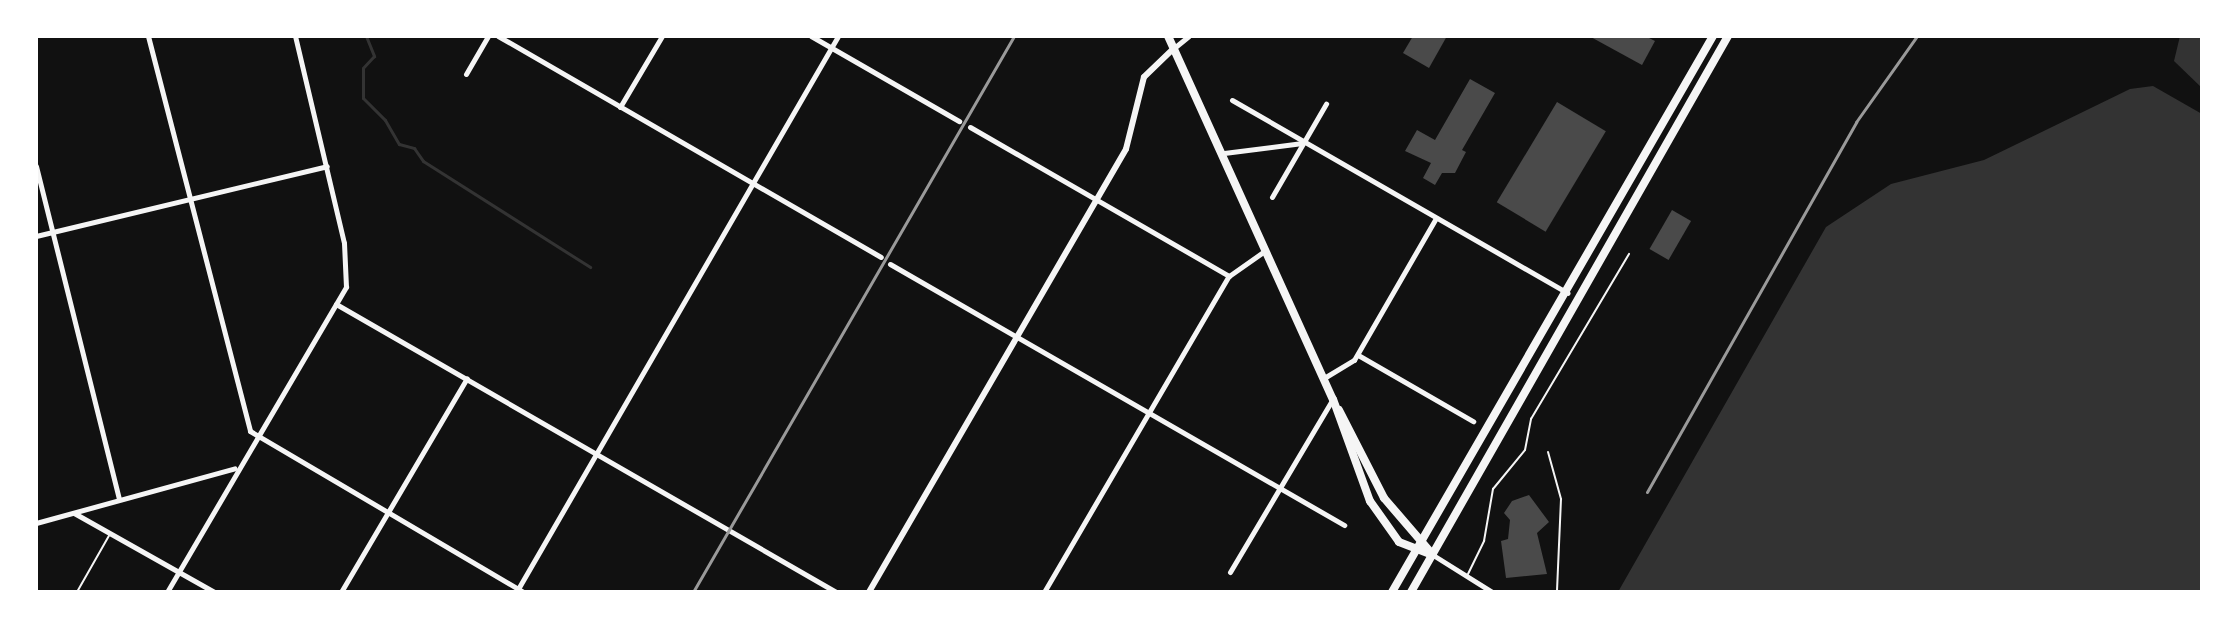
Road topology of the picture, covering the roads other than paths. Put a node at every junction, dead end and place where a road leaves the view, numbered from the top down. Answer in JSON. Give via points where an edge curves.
{"nodes":[{"id":1,"x":148,"y":36,"type":"edge"},
{"id":2,"x":295,"y":36,"type":"edge"},
{"id":3,"x":488,"y":36,"type":"edge"},
{"id":4,"x":498,"y":36,"type":"edge"},
{"id":5,"x":662,"y":36,"type":"edge"},
{"id":6,"x":811,"y":36,"type":"edge"},
{"id":7,"x":838,"y":36,"type":"edge"},
{"id":8,"x":1169,"y":36,"type":"edge"},
{"id":9,"x":1189,"y":36,"type":"edge"},
{"id":10,"x":1713,"y":36,"type":"edge"},
{"id":11,"x":1728,"y":36,"type":"edge"},
{"id":12,"x":832,"y":48,"type":"junction"},
{"id":13,"x":1174,"y":48,"type":"junction"},
{"id":14,"x":466,"y":74,"type":"dead end"},
{"id":15,"x":1232,"y":100,"type":"dead end"},
{"id":16,"x":1326,"y":104,"type":"dead end"},
{"id":17,"x":620,"y":107,"type":"junction"},
{"id":18,"x":959,"y":121,"type":"dead end"},
{"id":19,"x":970,"y":127,"type":"dead end"},
{"id":20,"x":1303,"y":143,"type":"junction"},
{"id":21,"x":1224,"y":153,"type":"junction"},
{"id":22,"x":36,"y":166,"type":"edge"},
{"id":23,"x":327,"y":166,"type":"junction"},
{"id":24,"x":753,"y":184,"type":"junction"},
{"id":25,"x":1272,"y":197,"type":"dead end"},
{"id":26,"x":189,"y":199,"type":"junction"},
{"id":27,"x":1095,"y":201,"type":"junction"},
{"id":28,"x":1436,"y":218,"type":"junction"},
{"id":29,"x":52,"y":232,"type":"junction"},
{"id":30,"x":36,"y":236,"type":"edge"},
{"id":31,"x":1267,"y":250,"type":"junction"},
{"id":32,"x":1629,"y":254,"type":"dead end"},
{"id":33,"x":881,"y":257,"type":"dead end"},
{"id":34,"x":890,"y":264,"type":"dead end"},
{"id":35,"x":1229,"y":276,"type":"junction"},
{"id":36,"x":1569,"y":293,"type":"junction"},
{"id":37,"x":1578,"y":298,"type":"junction"},
{"id":38,"x":336,"y":304,"type":"junction"},
{"id":39,"x":1017,"y":337,"type":"junction"},
{"id":40,"x":1358,"y":355,"type":"junction"},
{"id":41,"x":467,"y":378,"type":"junction"},
{"id":42,"x":1324,"y":378,"type":"junction"},
{"id":43,"x":1333,"y":399,"type":"junction"},
{"id":44,"x":1147,"y":411,"type":"junction"},
{"id":45,"x":1473,"y":421,"type":"dead end"},
{"id":46,"x":256,"y":437,"type":"junction"},
{"id":47,"x":597,"y":454,"type":"junction"},
{"id":48,"x":235,"y":468,"type":"junction"},
{"id":49,"x":1280,"y":488,"type":"junction"},
{"id":50,"x":119,"y":499,"type":"junction"},
{"id":51,"x":74,"y":513,"type":"junction"},
{"id":52,"x":387,"y":514,"type":"junction"},
{"id":53,"x":36,"y":523,"type":"edge"},
{"id":54,"x":1344,"y":525,"type":"dead end"},
{"id":55,"x":110,"y":533,"type":"junction"},
{"id":56,"x":1424,"y":539,"type":"junction"},
{"id":57,"x":1418,"y":550,"type":"junction"},
{"id":58,"x":1433,"y":555,"type":"junction"},
{"id":59,"x":179,"y":571,"type":"junction"},
{"id":60,"x":1230,"y":572,"type":"dead end"},
{"id":61,"x":1468,"y":575,"type":"junction"},
{"id":62,"x":519,"y":591,"type":"edge"},
{"id":63,"x":77,"y":592,"type":"edge"},
{"id":64,"x":167,"y":592,"type":"edge"},
{"id":65,"x":214,"y":592,"type":"edge"},
{"id":66,"x":341,"y":592,"type":"edge"},
{"id":67,"x":836,"y":592,"type":"edge"},
{"id":68,"x":869,"y":592,"type":"edge"},
{"id":69,"x":1044,"y":592,"type":"edge"},
{"id":70,"x":1392,"y":592,"type":"edge"},
{"id":71,"x":1411,"y":592,"type":"edge"},
{"id":72,"x":1492,"y":592,"type":"edge"}],
"edges":[{"from":1,"to":26,"type":"street"},
{"from":2,"to":23,"type":"street"},
{"from":3,"to":14,"type":"street"},
{"from":4,"to":17,"type":"street"},
{"from":5,"to":17,"type":"street"},
{"from":6,"to":12,"type":"street"},
{"from":7,"to":12,"type":"street"},
{"from":8,"to":13,"type":"highway"},
{"from":9,"to":13,"type":"street"},
{"from":10,"to":36,"type":"highway"},
{"from":11,"to":37,"type":"highway"},
{"from":12,"to":18,"type":"street"},
{"from":12,"to":24,"type":"street"},
{"from":13,"to":21,"type":"highway"},
{"from":13,"to":27,"type":"street","via":[[1144,77],[1126,149]]},
{"from":15,"to":20,"type":"street"},
{"from":16,"to":20,"type":"street"},
{"from":17,"to":24,"type":"street"},
{"from":19,"to":27,"type":"street"},
{"from":20,"to":21,"type":"street"},
{"from":20,"to":25,"type":"street"},
{"from":20,"to":28,"type":"street"},
{"from":21,"to":31,"type":"highway"},
{"from":22,"to":29,"type":"street"},
{"from":23,"to":26,"type":"street"},
{"from":23,"to":38,"type":"street","via":[[347,280]]},
{"from":24,"to":33,"type":"street"},
{"from":24,"to":47,"type":"street"},
{"from":26,"to":29,"type":"street"},
{"from":26,"to":46,"type":"street","via":[[246,422]]},
{"from":27,"to":35,"type":"street"},
{"from":27,"to":39,"type":"street"},
{"from":28,"to":36,"type":"street"},
{"from":28,"to":40,"type":"street"},
{"from":29,"to":30,"type":"street"},
{"from":29,"to":50,"type":"street"},
{"from":31,"to":35,"type":"street"},
{"from":31,"to":42,"type":"highway"},
{"from":32,"to":61,"type":"lane","via":[[1531,419],[1525,450],[1493,489],[1484,541]]},
{"from":34,"to":39,"type":"street"},
{"from":35,"to":44,"type":"street"},
{"from":36,"to":37,"type":"highway"},
{"from":36,"to":56,"type":"highway"},
{"from":37,"to":58,"type":"highway"},
{"from":38,"to":41,"type":"street"},
{"from":38,"to":46,"type":"street"},
{"from":39,"to":44,"type":"street"},
{"from":39,"to":68,"type":"street"},
{"from":40,"to":42,"type":"street"},
{"from":40,"to":45,"type":"street"},
{"from":41,"to":47,"type":"street"},
{"from":41,"to":52,"type":"street"},
{"from":42,"to":43,"type":"highway"},
{"from":43,"to":49,"type":"street"},
{"from":43,"to":56,"type":"highway","via":[[1384,498]]},
{"from":43,"to":57,"type":"highway","via":[[1378,516],[1399,542]]},
{"from":44,"to":49,"type":"street"},
{"from":44,"to":69,"type":"street"},
{"from":46,"to":48,"type":"street"},
{"from":46,"to":52,"type":"street"},
{"from":47,"to":62,"type":"street"},
{"from":47,"to":67,"type":"street"},
{"from":48,"to":50,"type":"street"},
{"from":48,"to":59,"type":"street"},
{"from":49,"to":54,"type":"street"},
{"from":49,"to":60,"type":"street"},
{"from":50,"to":51,"type":"street"},
{"from":51,"to":53,"type":"street"},
{"from":51,"to":55,"type":"street"},
{"from":52,"to":62,"type":"street"},
{"from":52,"to":66,"type":"street"},
{"from":55,"to":59,"type":"street"},
{"from":55,"to":63,"type":"lane"},
{"from":56,"to":57,"type":"highway"},
{"from":56,"to":58,"type":"highway"},
{"from":57,"to":58,"type":"highway"},
{"from":57,"to":70,"type":"highway"},
{"from":58,"to":61,"type":"street"},
{"from":58,"to":71,"type":"highway"},
{"from":59,"to":64,"type":"street"},
{"from":59,"to":65,"type":"street"},
{"from":61,"to":72,"type":"street"}]}
